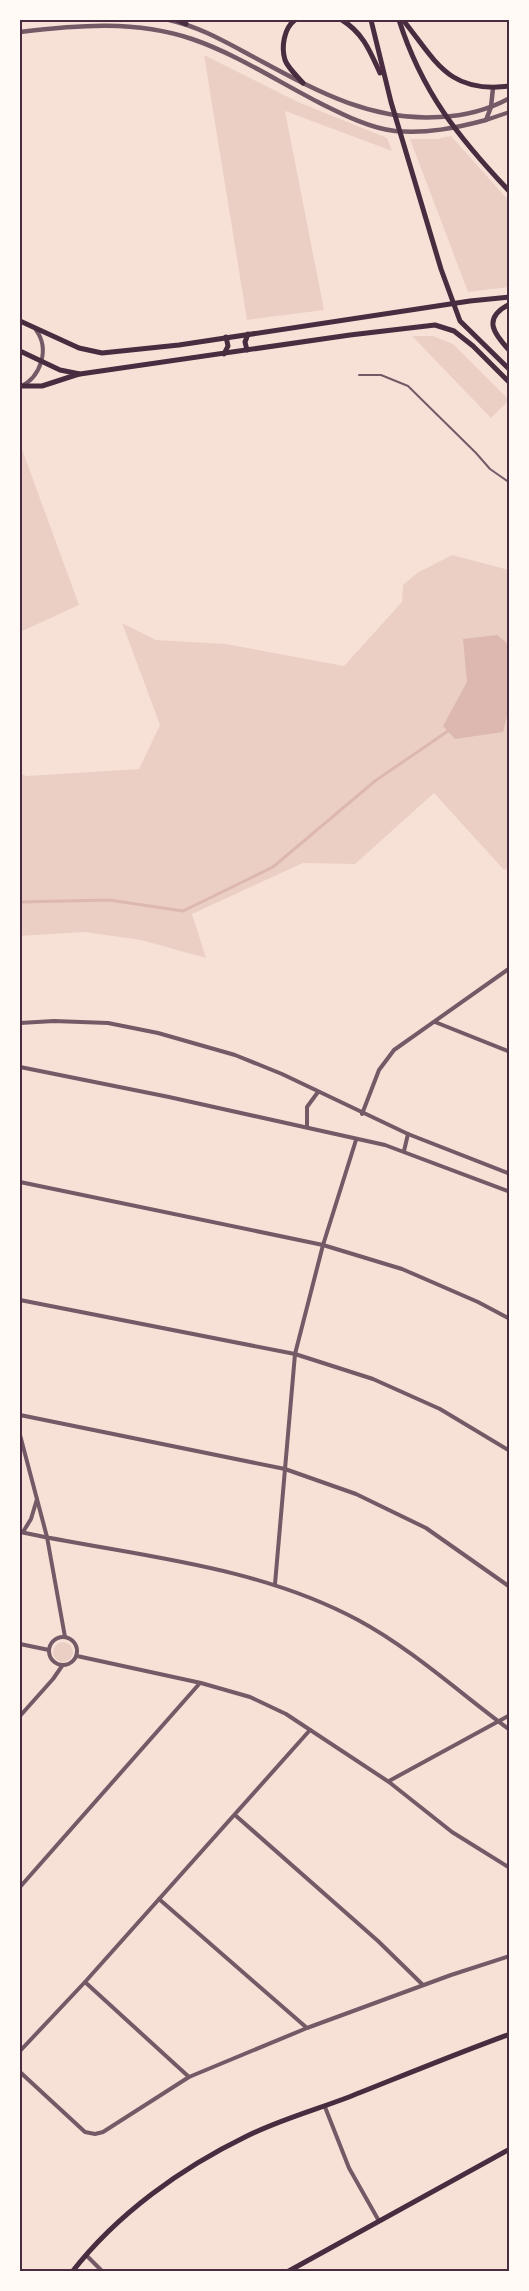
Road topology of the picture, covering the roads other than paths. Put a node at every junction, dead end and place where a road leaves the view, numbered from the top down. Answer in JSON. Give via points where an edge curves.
{"nodes":[{"id":1,"x":77,"y":20,"type":"edge"},
{"id":2,"x":169,"y":20,"type":"edge"},
{"id":3,"x":177,"y":20,"type":"edge"},
{"id":4,"x":294,"y":20,"type":"edge"},
{"id":5,"x":342,"y":20,"type":"edge"},
{"id":6,"x":371,"y":20,"type":"edge"},
{"id":7,"x":401,"y":20,"type":"edge"},
{"id":8,"x":186,"y":24,"type":"junction"},
{"id":9,"x":78,"y":26,"type":"junction"},
{"id":10,"x":20,"y":32,"type":"edge"},
{"id":11,"x":303,"y":83,"type":"junction"},
{"id":12,"x":386,"y":83,"type":"junction"},
{"id":13,"x":510,"y":86,"type":"edge"},
{"id":14,"x":493,"y":88,"type":"junction"},
{"id":15,"x":510,"y":99,"type":"edge"},
{"id":16,"x":491,"y":107,"type":"junction"},
{"id":17,"x":510,"y":112,"type":"edge"},
{"id":18,"x":486,"y":120,"type":"junction"},
{"id":19,"x":510,"y":192,"type":"edge"},
{"id":20,"x":510,"y":297,"type":"edge"},
{"id":21,"x":510,"y":304,"type":"edge"},
{"id":22,"x":357,"y":319,"type":"junction"},
{"id":23,"x":20,"y":321,"type":"edge"},
{"id":24,"x":36,"y":329,"type":"junction"},
{"id":25,"x":248,"y":334,"type":"junction"},
{"id":26,"x":350,"y":335,"type":"junction"},
{"id":27,"x":225,"y":337,"type":"junction"},
{"id":28,"x":247,"y":350,"type":"junction"},
{"id":29,"x":20,"y":351,"type":"edge"},
{"id":30,"x":510,"y":351,"type":"edge"},
{"id":31,"x":224,"y":354,"type":"junction"},
{"id":32,"x":42,"y":362,"type":"junction"},
{"id":33,"x":510,"y":370,"type":"edge"},
{"id":34,"x":80,"y":374,"type":"junction"},
{"id":35,"x":359,"y":375,"type":"dead end"},
{"id":36,"x":510,"y":383,"type":"edge"},
{"id":37,"x":21,"y":386,"type":"edge"},
{"id":38,"x":510,"y":483,"type":"edge"},
{"id":39,"x":510,"y":968,"type":"edge"},
{"id":40,"x":435,"y":1022,"type":"junction"},
{"id":41,"x":20,"y":1023,"type":"edge"},
{"id":42,"x":510,"y":1052,"type":"edge"},
{"id":43,"x":20,"y":1067,"type":"edge"},
{"id":44,"x":318,"y":1092,"type":"junction"},
{"id":45,"x":362,"y":1114,"type":"junction"},
{"id":46,"x":307,"y":1127,"type":"junction"},
{"id":47,"x":408,"y":1134,"type":"junction"},
{"id":48,"x":356,"y":1140,"type":"junction"},
{"id":49,"x":404,"y":1151,"type":"junction"},
{"id":50,"x":510,"y":1174,"type":"edge"},
{"id":51,"x":20,"y":1182,"type":"edge"},
{"id":52,"x":510,"y":1192,"type":"edge"},
{"id":53,"x":323,"y":1245,"type":"junction"},
{"id":54,"x":20,"y":1300,"type":"edge"},
{"id":55,"x":510,"y":1319,"type":"edge"},
{"id":56,"x":295,"y":1354,"type":"junction"},
{"id":57,"x":20,"y":1415,"type":"edge"},
{"id":58,"x":20,"y":1435,"type":"edge"},
{"id":59,"x":510,"y":1450,"type":"edge"},
{"id":60,"x":285,"y":1469,"type":"junction"},
{"id":61,"x":37,"y":1498,"type":"junction"},
{"id":62,"x":21,"y":1532,"type":"edge"},
{"id":63,"x":47,"y":1538,"type":"junction"},
{"id":64,"x":276,"y":1584,"type":"junction"},
{"id":65,"x":510,"y":1587,"type":"edge"},
{"id":66,"x":66,"y":1637,"type":"junction"},
{"id":67,"x":20,"y":1644,"type":"edge"},
{"id":68,"x":49,"y":1650,"type":"junction"},
{"id":69,"x":77,"y":1656,"type":"junction"},
{"id":70,"x":62,"y":1666,"type":"junction"},
{"id":71,"x":201,"y":1683,"type":"junction"},
{"id":72,"x":510,"y":1715,"type":"edge"},
{"id":73,"x":20,"y":1716,"type":"edge"},
{"id":74,"x":498,"y":1721,"type":"junction"},
{"id":75,"x":310,"y":1730,"type":"junction"},
{"id":76,"x":510,"y":1730,"type":"edge"},
{"id":77,"x":389,"y":1782,"type":"junction"},
{"id":78,"x":235,"y":1815,"type":"junction"},
{"id":79,"x":510,"y":1869,"type":"edge"},
{"id":80,"x":20,"y":1887,"type":"edge"},
{"id":81,"x":159,"y":1899,"type":"junction"},
{"id":82,"x":510,"y":1956,"type":"edge"},
{"id":83,"x":85,"y":1982,"type":"junction"},
{"id":84,"x":423,"y":1985,"type":"junction"},
{"id":85,"x":307,"y":2028,"type":"junction"},
{"id":86,"x":510,"y":2034,"type":"edge"},
{"id":87,"x":20,"y":2051,"type":"edge"},
{"id":88,"x":20,"y":2072,"type":"edge"},
{"id":89,"x":189,"y":2077,"type":"junction"},
{"id":90,"x":324,"y":2107,"type":"junction"},
{"id":91,"x":510,"y":2149,"type":"edge"},
{"id":92,"x":379,"y":2221,"type":"junction"},
{"id":93,"x":86,"y":2254,"type":"junction"},
{"id":94,"x":72,"y":2271,"type":"edge"},
{"id":95,"x":103,"y":2271,"type":"edge"},
{"id":96,"x":287,"y":2271,"type":"edge"}],
"edges":[{"from":1,"to":9,"type":"street"},
{"from":2,"to":8,"type":"street"},
{"from":3,"to":8,"type":"main road"},
{"from":4,"to":11,"type":"main road","via":[[285,33],[283,46],[285,59]]},
{"from":5,"to":12,"type":"main road","via":[[366,41]]},
{"from":6,"to":12,"type":"main road"},
{"from":7,"to":14,"type":"main road","via":[[443,70],[461,82]]},
{"from":7,"to":19,"type":"main road","via":[[417,67],[437,106]]},
{"from":8,"to":11,"type":"street"},
{"from":9,"to":10,"type":"street"},
{"from":9,"to":18,"type":"street","via":[[162,30],[193,39],[333,109],[393,130],[450,129]]},
{"from":11,"to":16,"type":"street","via":[[347,104],[386,116],[452,117]]},
{"from":12,"to":33,"type":"main road","via":[[460,321]]},
{"from":13,"to":14,"type":"main road"},
{"from":14,"to":16,"type":"street"},
{"from":15,"to":16,"type":"street"},
{"from":16,"to":18,"type":"street"},
{"from":17,"to":18,"type":"street"},
{"from":20,"to":22,"type":"main road"},
{"from":21,"to":30,"type":"main road","via":[[500,309],[492,324],[498,339]]},
{"from":22,"to":25,"type":"main road"},
{"from":22,"to":26,"type":"main road"},
{"from":23,"to":24,"type":"main road"},
{"from":24,"to":27,"type":"main road","via":[[98,353]]},
{"from":24,"to":32,"type":"street","via":[[43,344]]},
{"from":25,"to":27,"type":"main road"},
{"from":25,"to":28,"type":"main road"},
{"from":26,"to":28,"type":"main road"},
{"from":26,"to":36,"type":"main road","via":[[428,325],[446,327],[473,346]]},
{"from":27,"to":31,"type":"main road","via":[[228,346]]},
{"from":28,"to":31,"type":"main road"},
{"from":29,"to":32,"type":"main road"},
{"from":31,"to":34,"type":"main road"},
{"from":32,"to":34,"type":"main road"},
{"from":32,"to":37,"type":"street","via":[[34,376]]},
{"from":34,"to":37,"type":"main road","via":[[42,386]]},
{"from":35,"to":38,"type":"lane","via":[[381,375],[408,386],[490,469]]},
{"from":39,"to":40,"type":"street"},
{"from":40,"to":42,"type":"street"},
{"from":40,"to":45,"type":"street","via":[[394,1050],[379,1070]]},
{"from":41,"to":44,"type":"street","via":[[108,1023],[158,1033],[235,1055]]},
{"from":43,"to":46,"type":"street"},
{"from":44,"to":45,"type":"street"},
{"from":44,"to":46,"type":"street","via":[[307,1107]]},
{"from":45,"to":47,"type":"street"},
{"from":46,"to":48,"type":"street"},
{"from":47,"to":49,"type":"street"},
{"from":47,"to":50,"type":"street"},
{"from":48,"to":49,"type":"street"},
{"from":48,"to":53,"type":"street"},
{"from":49,"to":52,"type":"street"},
{"from":51,"to":53,"type":"street"},
{"from":53,"to":55,"type":"street","via":[[402,1269]]},
{"from":53,"to":56,"type":"street"},
{"from":54,"to":56,"type":"street"},
{"from":56,"to":59,"type":"street","via":[[373,1379],[440,1409]]},
{"from":56,"to":60,"type":"street"},
{"from":57,"to":60,"type":"street"},
{"from":58,"to":61,"type":"street"},
{"from":60,"to":64,"type":"street"},
{"from":60,"to":65,"type":"street","via":[[356,1494],[426,1528]]},
{"from":61,"to":62,"type":"street"},
{"from":61,"to":63,"type":"street"},
{"from":62,"to":63,"type":"street"},
{"from":63,"to":64,"type":"street","via":[[239,1573]]},
{"from":63,"to":66,"type":"street"},
{"from":64,"to":74,"type":"street","via":[[359,1620]]},
{"from":66,"to":68,"type":"street","via":[[53,1641]]},
{"from":66,"to":69,"type":"street","via":[[74,1642]]},
{"from":67,"to":68,"type":"street"},
{"from":68,"to":70,"type":"street","via":[[53,1662]]},
{"from":69,"to":70,"type":"street","via":[[71,1664]]},
{"from":69,"to":71,"type":"street"},
{"from":70,"to":73,"type":"street"},
{"from":71,"to":75,"type":"street","via":[[250,1697]]},
{"from":71,"to":80,"type":"street"},
{"from":72,"to":74,"type":"street"},
{"from":74,"to":76,"type":"street"},
{"from":74,"to":77,"type":"street"},
{"from":75,"to":77,"type":"street"},
{"from":75,"to":78,"type":"street"},
{"from":77,"to":79,"type":"street","via":[[452,1832]]},
{"from":78,"to":81,"type":"street"},
{"from":78,"to":84,"type":"street"},
{"from":81,"to":83,"type":"street"},
{"from":81,"to":85,"type":"street"},
{"from":82,"to":84,"type":"street"},
{"from":83,"to":87,"type":"street"},
{"from":83,"to":89,"type":"street"},
{"from":84,"to":85,"type":"street"},
{"from":85,"to":89,"type":"street"},
{"from":86,"to":90,"type":"main road"},
{"from":88,"to":89,"type":"street","via":[[85,2132],[95,2134]]},
{"from":90,"to":92,"type":"street","via":[[350,2168]]},
{"from":90,"to":93,"type":"main road","via":[[249,2135],[207,2156],[165,2185]]},
{"from":91,"to":92,"type":"main road"},
{"from":92,"to":96,"type":"main road"},
{"from":93,"to":94,"type":"main road"},
{"from":93,"to":95,"type":"street"}]}
